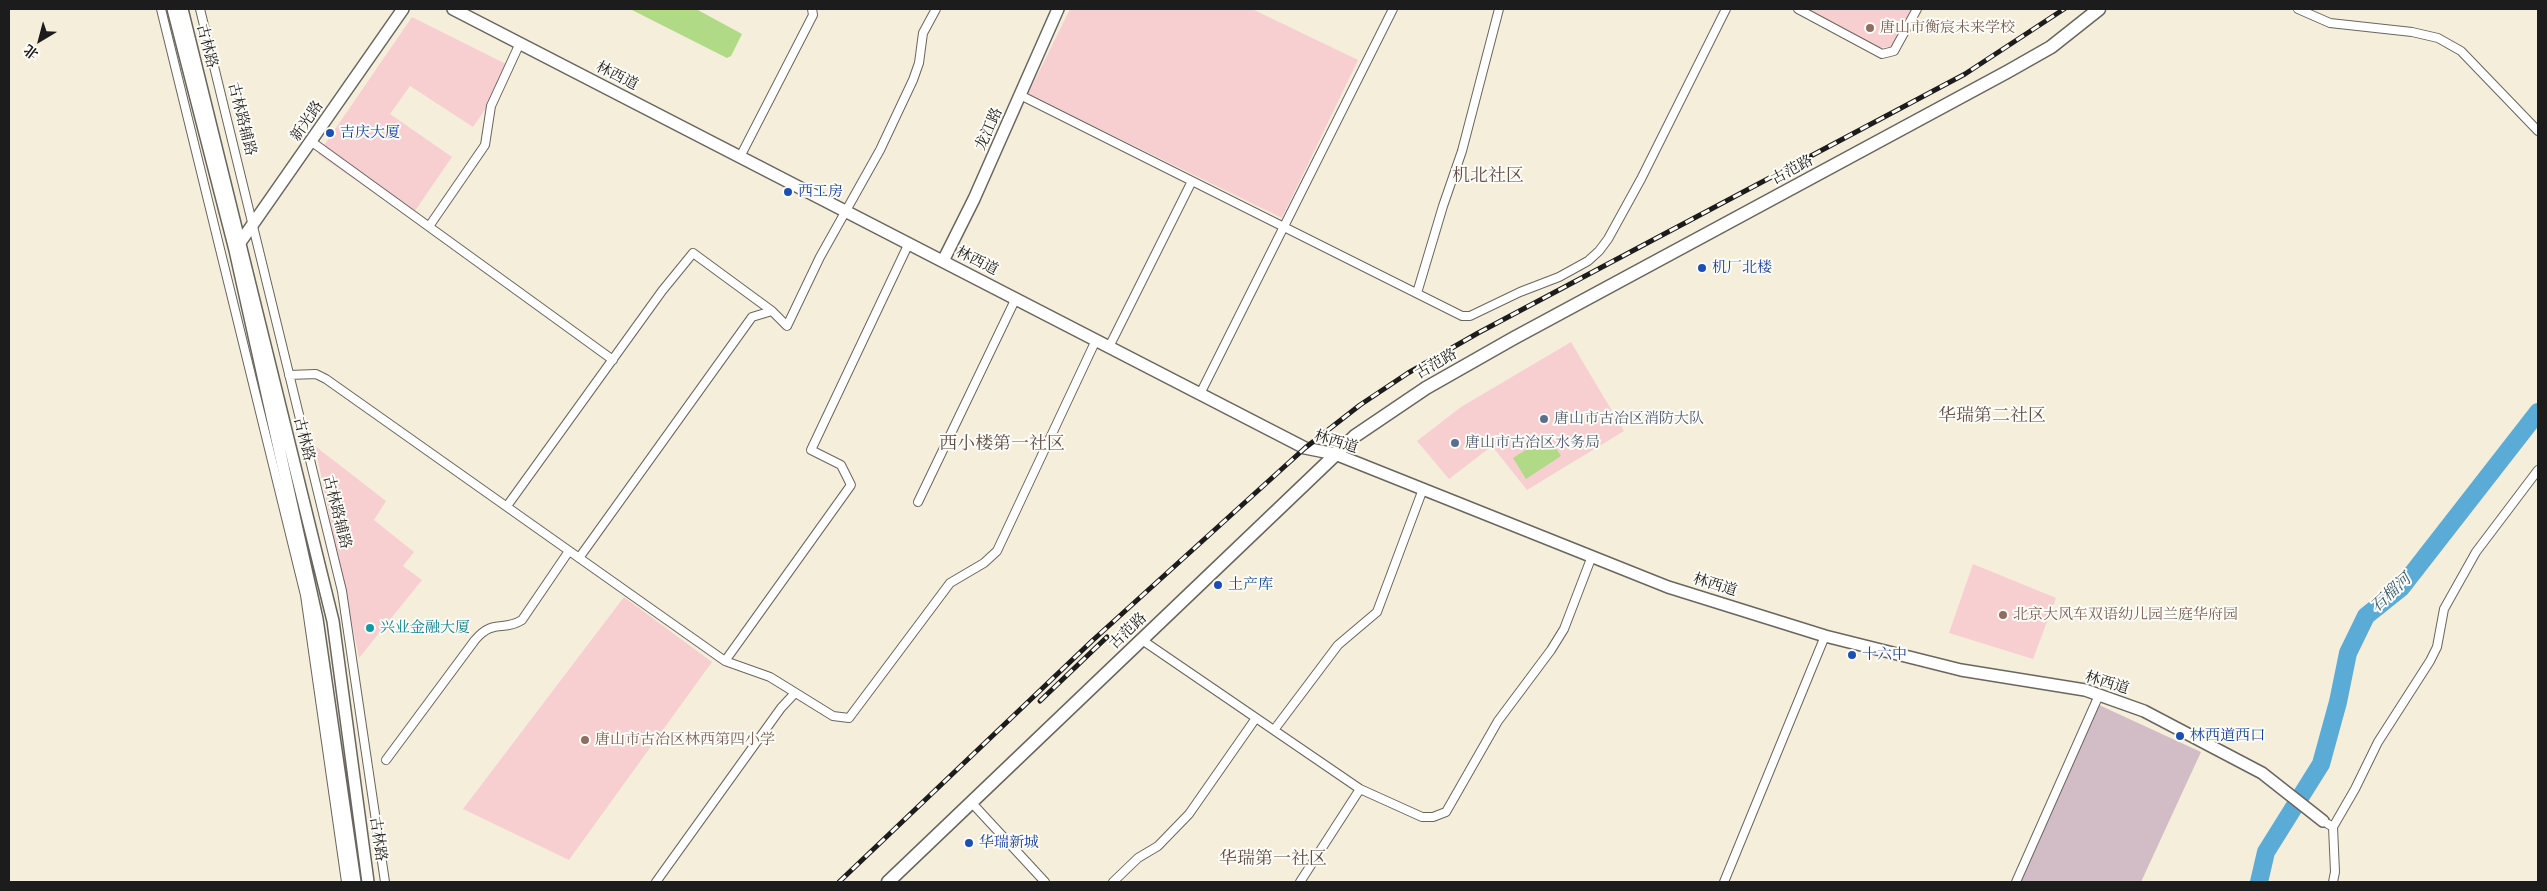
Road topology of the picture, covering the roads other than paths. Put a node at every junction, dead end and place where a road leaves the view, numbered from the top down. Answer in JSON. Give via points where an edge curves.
{"nodes":[{"id":1,"x":161,"y":9,"type":"edge"},
{"id":2,"x":173,"y":9,"type":"edge"},
{"id":3,"x":182,"y":9,"type":"edge"},
{"id":4,"x":200,"y":9,"type":"edge"},
{"id":5,"x":403,"y":9,"type":"edge"},
{"id":6,"x":453,"y":9,"type":"edge"},
{"id":7,"x":812,"y":9,"type":"edge"},
{"id":8,"x":936,"y":9,"type":"edge"},
{"id":9,"x":1058,"y":9,"type":"edge"},
{"id":10,"x":1393,"y":9,"type":"edge"},
{"id":11,"x":1499,"y":9,"type":"edge"},
{"id":12,"x":1798,"y":9,"type":"edge"},
{"id":13,"x":1917,"y":9,"type":"edge"},
{"id":14,"x":2099,"y":9,"type":"edge"},
{"id":15,"x":2298,"y":9,"type":"edge"},
{"id":16,"x":1723,"y":10,"type":"edge"},
{"id":17,"x":520,"y":43,"type":"junction"},
{"id":18,"x":1020,"y":95,"type":"junction"},
{"id":19,"x":2538,"y":131,"type":"edge"},
{"id":20,"x":312,"y":142,"type":"junction"},
{"id":21,"x":741,"y":155,"type":"junction"},
{"id":22,"x":1192,"y":181,"type":"junction"},
{"id":23,"x":847,"y":211,"type":"junction"},
{"id":24,"x":254,"y":225,"type":"junction"},
{"id":25,"x":430,"y":226,"type":"junction"},
{"id":26,"x":1284,"y":227,"type":"junction"},
{"id":27,"x":909,"y":243,"type":"junction"},
{"id":28,"x":238,"y":245,"type":"junction"},
{"id":29,"x":943,"y":260,"type":"junction"},
{"id":30,"x":1417,"y":293,"type":"junction"},
{"id":31,"x":1016,"y":298,"type":"junction"},
{"id":32,"x":772,"y":311,"type":"junction"},
{"id":33,"x":1096,"y":340,"type":"junction"},
{"id":34,"x":1110,"y":347,"type":"junction"},
{"id":35,"x":613,"y":360,"type":"junction"},
{"id":36,"x":289,"y":375,"type":"junction"},
{"id":37,"x":1200,"y":394,"type":"junction"},
{"id":38,"x":1335,"y":454,"type":"junction"},
{"id":39,"x":2538,"y":470,"type":"edge"},
{"id":40,"x":1423,"y":489,"type":"junction"},
{"id":41,"x":918,"y":502,"type":"dead end"},
{"id":42,"x":507,"y":506,"type":"junction"},
{"id":43,"x":569,"y":551,"type":"junction"},
{"id":44,"x":1592,"y":556,"type":"junction"},
{"id":45,"x":579,"y":558,"type":"junction"},
{"id":46,"x":1825,"y":636,"type":"junction"},
{"id":47,"x":1142,"y":640,"type":"junction"},
{"id":48,"x":725,"y":661,"type":"junction"},
{"id":49,"x":795,"y":693,"type":"junction"},
{"id":50,"x":2100,"y":695,"type":"junction"},
{"id":51,"x":1256,"y":718,"type":"junction"},
{"id":52,"x":1274,"y":730,"type":"junction"},
{"id":53,"x":386,"y":760,"type":"dead end"},
{"id":54,"x":1360,"y":789,"type":"junction"},
{"id":55,"x":971,"y":802,"type":"junction"},
{"id":56,"x":2328,"y":824,"type":"junction"},
{"id":57,"x":346,"y":882,"type":"edge"},
{"id":58,"x":355,"y":882,"type":"edge"},
{"id":59,"x":368,"y":882,"type":"edge"},
{"id":60,"x":385,"y":882,"type":"edge"},
{"id":61,"x":656,"y":882,"type":"edge"},
{"id":62,"x":888,"y":882,"type":"edge"},
{"id":63,"x":1045,"y":882,"type":"edge"},
{"id":64,"x":1113,"y":882,"type":"edge"},
{"id":65,"x":1300,"y":882,"type":"edge"},
{"id":66,"x":1724,"y":882,"type":"edge"},
{"id":67,"x":2016,"y":882,"type":"edge"},
{"id":68,"x":2333,"y":882,"type":"edge"}],
"edges":[{"from":1,"to":57,"type":"street","via":[[305,595]]},
{"from":2,"to":28,"type":"main road","name":"古林路"},
{"from":3,"to":28,"type":"main road","name":"古林路"},
{"from":4,"to":24,"type":"street","name":"古林路辅路"},
{"from":5,"to":20,"type":"main road","name":"新光路"},
{"from":6,"to":17,"type":"main road","name":"林西道"},
{"from":7,"to":21,"type":"street","via":[[813,14]]},
{"from":8,"to":23,"type":"street","via":[[923,33],[913,80]]},
{"from":9,"to":18,"type":"main road","name":"龙江路"},
{"from":10,"to":26,"type":"street"},
{"from":11,"to":30,"type":"street","via":[[1462,151]]},
{"from":12,"to":13,"type":"street","via":[[1882,54],[1894,51]]},
{"from":14,"to":38,"type":"main road","name":"古范路","via":[[2051,47],[2007,72],[1426,388],[1355,436]]},
{"from":15,"to":19,"type":"street","via":[[2330,24],[2412,32],[2438,38],[2461,51]]},
{"from":16,"to":30,"type":"street","via":[[1641,179],[1599,251],[1559,277],[1470,316],[1462,316]]},
{"from":17,"to":21,"type":"main road","name":"林西道"},
{"from":17,"to":25,"type":"street","via":[[491,106],[485,145]]},
{"from":18,"to":22,"type":"street"},
{"from":18,"to":29,"type":"main road","name":"龙江路"},
{"from":20,"to":24,"type":"main road","name":"新光路"},
{"from":20,"to":25,"type":"street"},
{"from":21,"to":23,"type":"main road","name":"林西道"},
{"from":22,"to":26,"type":"street"},
{"from":22,"to":34,"type":"street"},
{"from":23,"to":27,"type":"main road","name":"林西道"},
{"from":23,"to":32,"type":"street","via":[[820,257],[787,326]]},
{"from":24,"to":28,"type":"main road","name":"新光路"},
{"from":24,"to":36,"type":"street","name":"古林路辅路"},
{"from":25,"to":35,"type":"street"},
{"from":26,"to":30,"type":"street"},
{"from":26,"to":37,"type":"street"},
{"from":27,"to":29,"type":"main road","name":"林西道"},
{"from":27,"to":48,"type":"street","via":[[811,450],[841,465],[851,485]]},
{"from":28,"to":58,"type":"main road","name":"古林路","via":[[317,619]]},
{"from":28,"to":59,"type":"main road","name":"古林路","via":[[332,621]]},
{"from":29,"to":31,"type":"main road","name":"林西道"},
{"from":31,"to":33,"type":"main road","name":"林西道"},
{"from":31,"to":41,"type":"street"},
{"from":32,"to":35,"type":"street","via":[[693,253]]},
{"from":32,"to":45,"type":"street","via":[[752,317]]},
{"from":33,"to":34,"type":"main road","name":"林西道"},
{"from":33,"to":49,"type":"street","via":[[997,551],[984,563],[950,583],[850,718],[833,716]]},
{"from":34,"to":37,"type":"main road","name":"林西道"},
{"from":35,"to":42,"type":"street"},
{"from":36,"to":42,"type":"street","via":[[316,374],[326,379]]},
{"from":36,"to":60,"type":"street","name":"古林路辅路","via":[[342,591]]},
{"from":37,"to":38,"type":"main road","name":"林西道","via":[[1305,448]]},
{"from":38,"to":40,"type":"main road","name":"林西道"},
{"from":38,"to":47,"type":"main road","name":"古范路"},
{"from":39,"to":56,"type":"street","via":[[2476,552],[2444,609],[2437,647],[2430,662],[2378,742],[2355,789]]},
{"from":40,"to":44,"type":"main road","name":"林西道"},
{"from":40,"to":52,"type":"street","via":[[1377,612],[1338,646]]},
{"from":42,"to":43,"type":"street"},
{"from":43,"to":45,"type":"street"},
{"from":43,"to":53,"type":"street","via":[[522,620],[517,624],[485,629],[475,640]]},
{"from":44,"to":46,"type":"main road","name":"林西道","via":[[1668,587]]},
{"from":44,"to":54,"type":"street","via":[[1564,629],[1498,721],[1446,812],[1422,817]]},
{"from":45,"to":48,"type":"street"},
{"from":46,"to":50,"type":"main road","name":"林西道","via":[[1961,670]]},
{"from":46,"to":66,"type":"street"},
{"from":47,"to":51,"type":"street"},
{"from":47,"to":55,"type":"main road","name":"古范路"},
{"from":48,"to":49,"type":"street","via":[[756,671]]},
{"from":49,"to":61,"type":"street"},
{"from":50,"to":56,"type":"main road","name":"林西道","via":[[2144,711],[2262,773]]},
{"from":50,"to":67,"type":"street"},
{"from":51,"to":52,"type":"street"},
{"from":51,"to":64,"type":"street","via":[[1190,814],[1158,846],[1138,858]]},
{"from":52,"to":54,"type":"street"},
{"from":54,"to":65,"type":"street"},
{"from":55,"to":62,"type":"main road","name":"古范路"},
{"from":55,"to":63,"type":"street"},
{"from":56,"to":68,"type":"street","via":[[2335,872]]}]}
